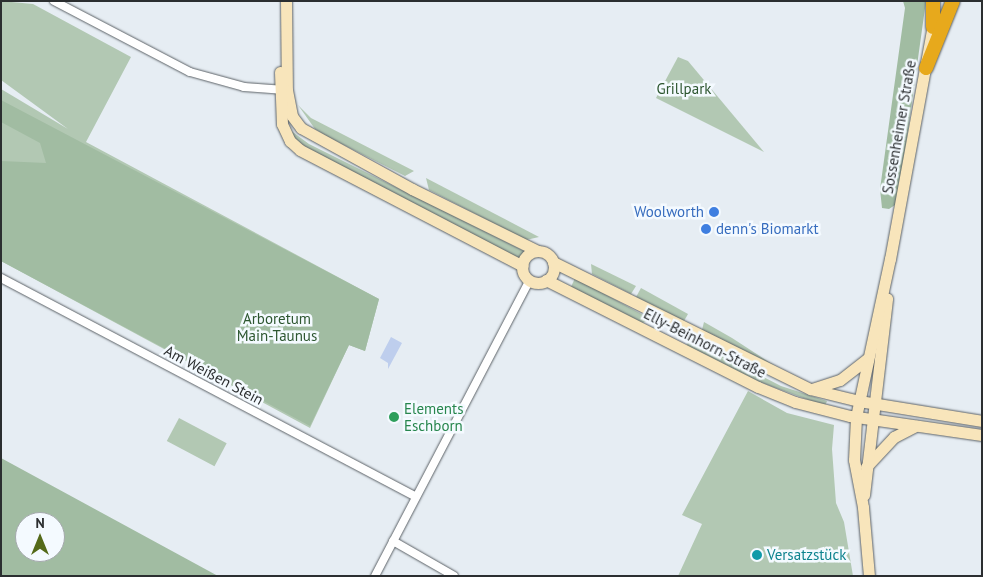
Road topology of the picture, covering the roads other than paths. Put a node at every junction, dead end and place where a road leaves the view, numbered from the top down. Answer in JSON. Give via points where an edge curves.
{"nodes":[{"id":1,"x":54,"y":1,"type":"edge"},
{"id":2,"x":286,"y":1,"type":"edge"},
{"id":3,"x":933,"y":1,"type":"edge"},
{"id":4,"x":938,"y":1,"type":"edge"},
{"id":5,"x":953,"y":1,"type":"edge"},
{"id":6,"x":933,"y":27,"type":"junction"},
{"id":7,"x":926,"y":68,"type":"junction"},
{"id":8,"x":282,"y":90,"type":"junction"},
{"id":9,"x":538,"y":251,"type":"junction"},
{"id":10,"x":890,"y":259,"type":"junction"},
{"id":11,"x":553,"y":262,"type":"junction"},
{"id":12,"x":523,"y":266,"type":"junction"},
{"id":13,"x":1,"y":278,"type":"edge"},
{"id":14,"x":530,"y":280,"type":"junction"},
{"id":15,"x":546,"y":280,"type":"junction"},
{"id":16,"x":686,"y":330,"type":"junction"},
{"id":17,"x":657,"y":336,"type":"junction"},
{"id":18,"x":867,"y":359,"type":"junction"},
{"id":19,"x":810,"y":389,"type":"junction"},
{"id":20,"x":859,"y":402,"type":"junction"},
{"id":21,"x":874,"y":404,"type":"junction"},
{"id":22,"x":856,"y":417,"type":"junction"},
{"id":23,"x":872,"y":419,"type":"junction"},
{"id":24,"x":982,"y":421,"type":"edge"},
{"id":25,"x":923,"y":425,"type":"junction"},
{"id":26,"x":982,"y":434,"type":"edge"},
{"id":27,"x":866,"y":467,"type":"junction"},
{"id":28,"x":415,"y":496,"type":"junction"},
{"id":29,"x":863,"y":507,"type":"junction"},
{"id":30,"x":393,"y":541,"type":"junction"},
{"id":31,"x":375,"y":576,"type":"edge"},
{"id":32,"x":454,"y":576,"type":"edge"},
{"id":33,"x":869,"y":576,"type":"edge"}],
"edges":[{"from":1,"to":8,"type":"street","via":[[190,72],[230,84]]},
{"from":2,"to":8,"type":"street","name":"Elly-Beinhorn-Straße"},
{"from":3,"to":6,"type":"highway"},
{"from":4,"to":6,"type":"street","name":"Sossenheimer Straße"},
{"from":5,"to":7,"type":"highway"},
{"from":6,"to":7,"type":"street","name":"Sossenheimer Straße"},
{"from":7,"to":10,"type":"street","name":"Sossenheimer Straße"},
{"from":8,"to":9,"type":"street","name":"Elly-Beinhorn-Straße","via":[[292,116],[312,136]]},
{"from":8,"to":12,"type":"street","name":"Elly-Beinhorn-Straße","via":[[282,124],[290,141],[300,150]]},
{"from":9,"to":11,"type":"street","name":"Elly-Beinhorn-Straße","via":[[546,253]]},
{"from":9,"to":12,"type":"street","via":[[529,254]]},
{"from":10,"to":18,"type":"street","name":"Sossenheimer Straße"},
{"from":10,"to":21,"type":"street","name":"Sossenheimer Straße"},
{"from":11,"to":15,"type":"street","via":[[553,271]]},
{"from":11,"to":16,"type":"street","name":"Elly-Beinhorn-Straße"},
{"from":12,"to":14,"type":"street"},
{"from":13,"to":28,"type":"street","name":"Am Weißen Stein"},
{"from":14,"to":15,"type":"street","name":"Elly-Beinhorn-Straße"},
{"from":14,"to":28,"type":"street"},
{"from":15,"to":17,"type":"street","name":"Elly-Beinhorn-Straße"},
{"from":16,"to":17,"type":"street","via":[[673,339]]},
{"from":16,"to":19,"type":"street","name":"Elly-Beinhorn-Straße"},
{"from":17,"to":22,"type":"street","name":"Elly-Beinhorn-Straße","via":[[795,402]]},
{"from":18,"to":19,"type":"street","via":[[840,380]]},
{"from":18,"to":20,"type":"street","name":"Sossenheimer Straße"},
{"from":19,"to":20,"type":"street","name":"Elly-Beinhorn-Straße"},
{"from":20,"to":21,"type":"street","name":"Elly-Beinhorn-Straße"},
{"from":20,"to":22,"type":"street","name":"Sossenheimer Straße"},
{"from":21,"to":23,"type":"street","name":"Sossenheimer Straße"},
{"from":21,"to":24,"type":"street","name":"Elly-Beinhorn-Straße"},
{"from":22,"to":23,"type":"street","name":"Elly-Beinhorn-Straße"},
{"from":22,"to":29,"type":"street","name":"Sossenheimer Straße","via":[[854,460]]},
{"from":23,"to":25,"type":"street","name":"Elly-Beinhorn-Straße"},
{"from":23,"to":27,"type":"street","name":"Sossenheimer Straße"},
{"from":25,"to":26,"type":"street","name":"Elly-Beinhorn-Straße"},
{"from":25,"to":27,"type":"street","via":[[900,432]]},
{"from":27,"to":29,"type":"street","name":"Sossenheimer Straße"},
{"from":28,"to":30,"type":"street"},
{"from":29,"to":33,"type":"street","name":"Sossenheimer Straße"},
{"from":30,"to":31,"type":"street"},
{"from":30,"to":32,"type":"street"}]}
